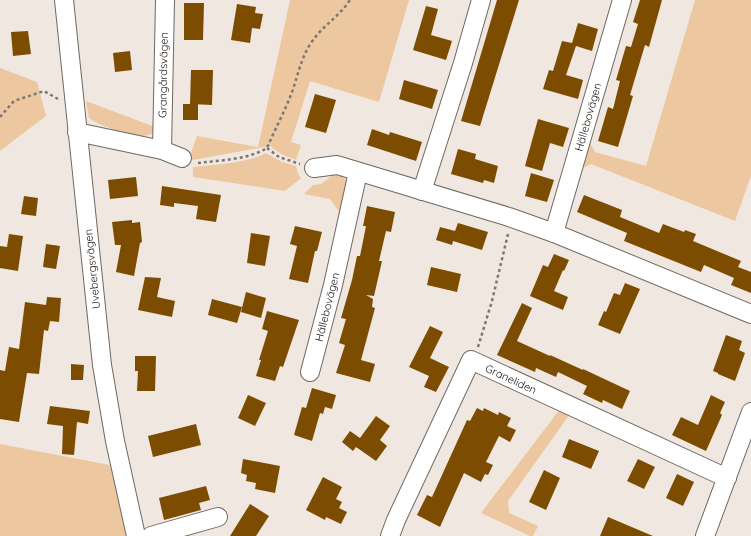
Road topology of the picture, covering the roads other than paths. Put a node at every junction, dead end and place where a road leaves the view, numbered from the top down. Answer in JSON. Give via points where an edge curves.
{"nodes":[{"id":1,"x":64,"y":0,"type":"edge"},
{"id":2,"x":165,"y":0,"type":"edge"},
{"id":3,"x":482,"y":0,"type":"edge"},
{"id":4,"x":622,"y":0,"type":"edge"},
{"id":5,"x":77,"y":132,"type":"junction"},
{"id":6,"x":162,"y":150,"type":"junction"},
{"id":7,"x":182,"y":158,"type":"road end"},
{"id":8,"x":314,"y":168,"type":"road end"},
{"id":9,"x":358,"y":172,"type":"junction"},
{"id":10,"x":422,"y":191,"type":"junction"},
{"id":11,"x":554,"y":233,"type":"junction"},
{"id":12,"x":751,"y":314,"type":"edge"},
{"id":13,"x":310,"y":372,"type":"dead end"},
{"id":14,"x":751,"y":412,"type":"edge"},
{"id":15,"x":726,"y":478,"type":"junction"},
{"id":16,"x":218,"y":517,"type":"dead end"},
{"id":17,"x":136,"y":536,"type":"edge"},
{"id":18,"x":151,"y":536,"type":"edge"},
{"id":19,"x":390,"y":536,"type":"edge"},
{"id":20,"x":705,"y":536,"type":"edge"}],
"edges":[{"from":1,"to":5,"type":"street","name":"Uvebergsvägen"},
{"from":2,"to":6,"type":"street","name":"Grangårdsvägen"},
{"from":3,"to":10,"type":"street"},
{"from":4,"to":11,"type":"street","name":"Hällebovägen"},
{"from":5,"to":6,"type":"street"},
{"from":5,"to":17,"type":"street","name":"Uvebergsvägen","via":[[102,365],[115,441]]},
{"from":6,"to":7,"type":"street"},
{"from":8,"to":9,"type":"street","via":[[337,165]]},
{"from":9,"to":10,"type":"street"},
{"from":9,"to":13,"type":"street","name":"Hällebovägen","via":[[333,285]]},
{"from":10,"to":11,"type":"street"},
{"from":11,"to":12,"type":"street"},
{"from":14,"to":15,"type":"street"},
{"from":15,"to":19,"type":"street","name":"Graneliden","via":[[471,360]]},
{"from":15,"to":20,"type":"street"},
{"from":16,"to":18,"type":"street"}]}
